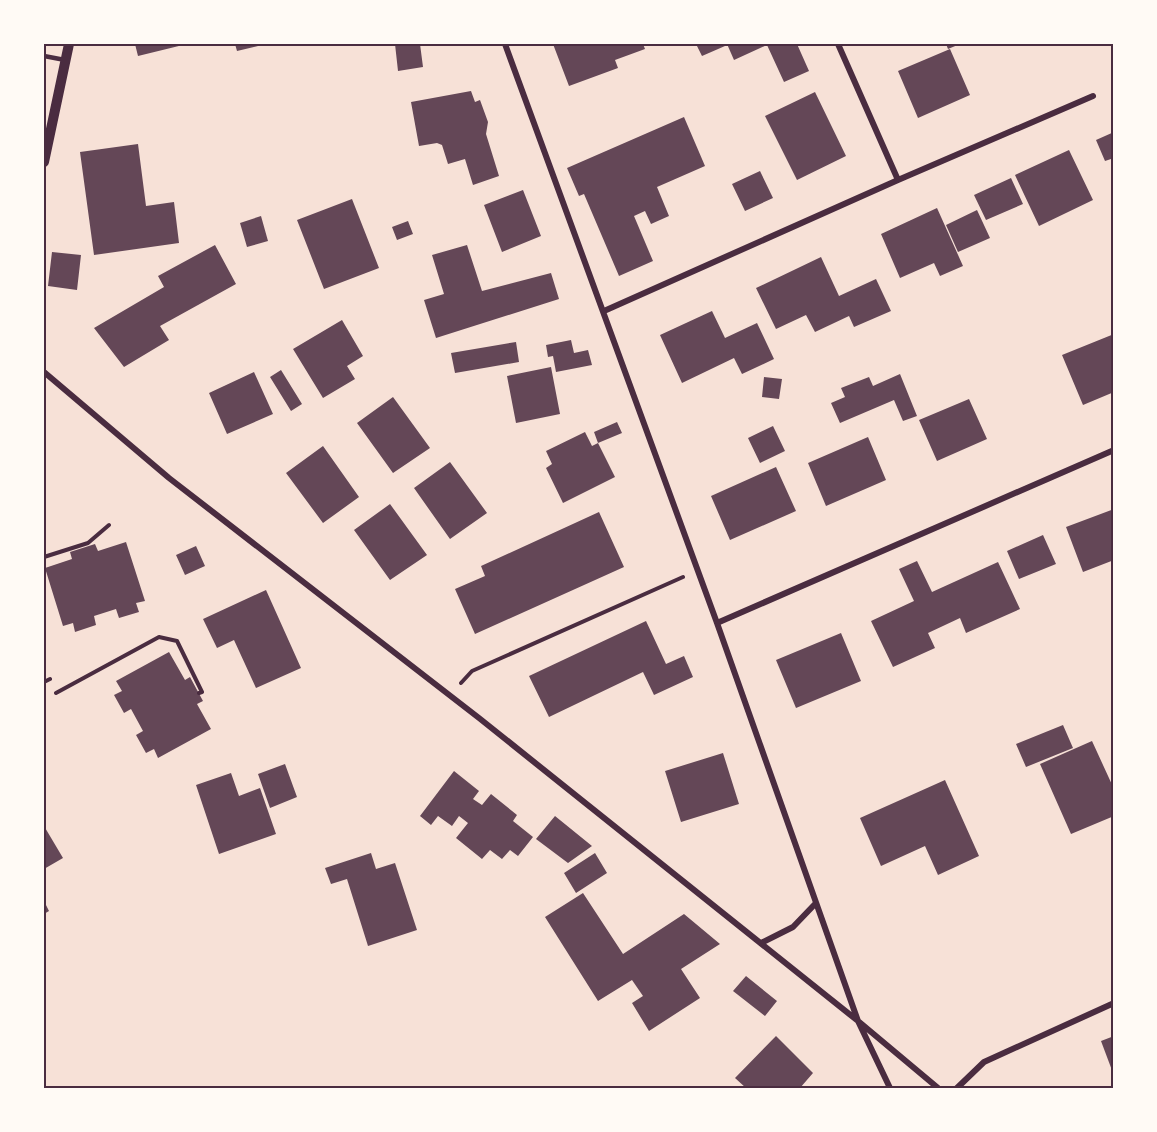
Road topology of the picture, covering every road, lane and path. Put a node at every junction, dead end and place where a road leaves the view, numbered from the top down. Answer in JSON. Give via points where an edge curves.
{"nodes":[{"id":1,"x":69,"y":44,"type":"edge"},
{"id":2,"x":505,"y":44,"type":"edge"},
{"id":3,"x":838,"y":44,"type":"edge"},
{"id":4,"x":44,"y":56,"type":"edge"},
{"id":5,"x":65,"y":60,"type":"junction"},
{"id":6,"x":1093,"y":96,"type":"dead end"},
{"id":7,"x":44,"y":162,"type":"edge"},
{"id":8,"x":898,"y":180,"type":"junction"},
{"id":9,"x":604,"y":311,"type":"junction"},
{"id":10,"x":44,"y":372,"type":"edge"},
{"id":11,"x":1113,"y":450,"type":"edge"},
{"id":12,"x":110,"y":525,"type":"dead end"},
{"id":13,"x":44,"y":557,"type":"edge"},
{"id":14,"x":697,"y":571,"type":"junction"},
{"id":15,"x":717,"y":623,"type":"junction"},
{"id":16,"x":50,"y":679,"type":"dead end"},
{"id":17,"x":44,"y":682,"type":"edge"},
{"id":18,"x":56,"y":693,"type":"dead end"},
{"id":19,"x":199,"y":693,"type":"dead end"},
{"id":20,"x":450,"y":695,"type":"junction"},
{"id":21,"x":816,"y":903,"type":"junction"},
{"id":22,"x":761,"y":942,"type":"junction"},
{"id":23,"x":1113,"y":1003,"type":"edge"},
{"id":24,"x":858,"y":1021,"type":"junction"},
{"id":25,"x":890,"y":1089,"type":"edge"},
{"id":26,"x":938,"y":1089,"type":"edge"},
{"id":27,"x":957,"y":1089,"type":"edge"}],
"edges":[{"from":1,"to":5,"type":"street"},
{"from":2,"to":9,"type":"street"},
{"from":3,"to":8,"type":"street"},
{"from":4,"to":5,"type":"lane"},
{"from":5,"to":7,"type":"street"},
{"from":6,"to":8,"type":"street"},
{"from":8,"to":9,"type":"street"},
{"from":9,"to":14,"type":"street"},
{"from":10,"to":20,"type":"street","via":[[169,478]]},
{"from":11,"to":15,"type":"street"},
{"from":12,"to":13,"type":"path","via":[[88,543]]},
{"from":14,"to":15,"type":"street"},
{"from":14,"to":20,"type":"path","via":[[472,671]]},
{"from":15,"to":21,"type":"street"},
{"from":16,"to":17,"type":"path"},
{"from":18,"to":19,"type":"path","via":[[159,637],[177,641],[202,692]]},
{"from":20,"to":22,"type":"street"},
{"from":21,"to":22,"type":"street","via":[[793,927]]},
{"from":21,"to":24,"type":"street"},
{"from":22,"to":24,"type":"street"},
{"from":23,"to":27,"type":"street","via":[[984,1062]]},
{"from":24,"to":25,"type":"street"},
{"from":24,"to":26,"type":"street"}]}
